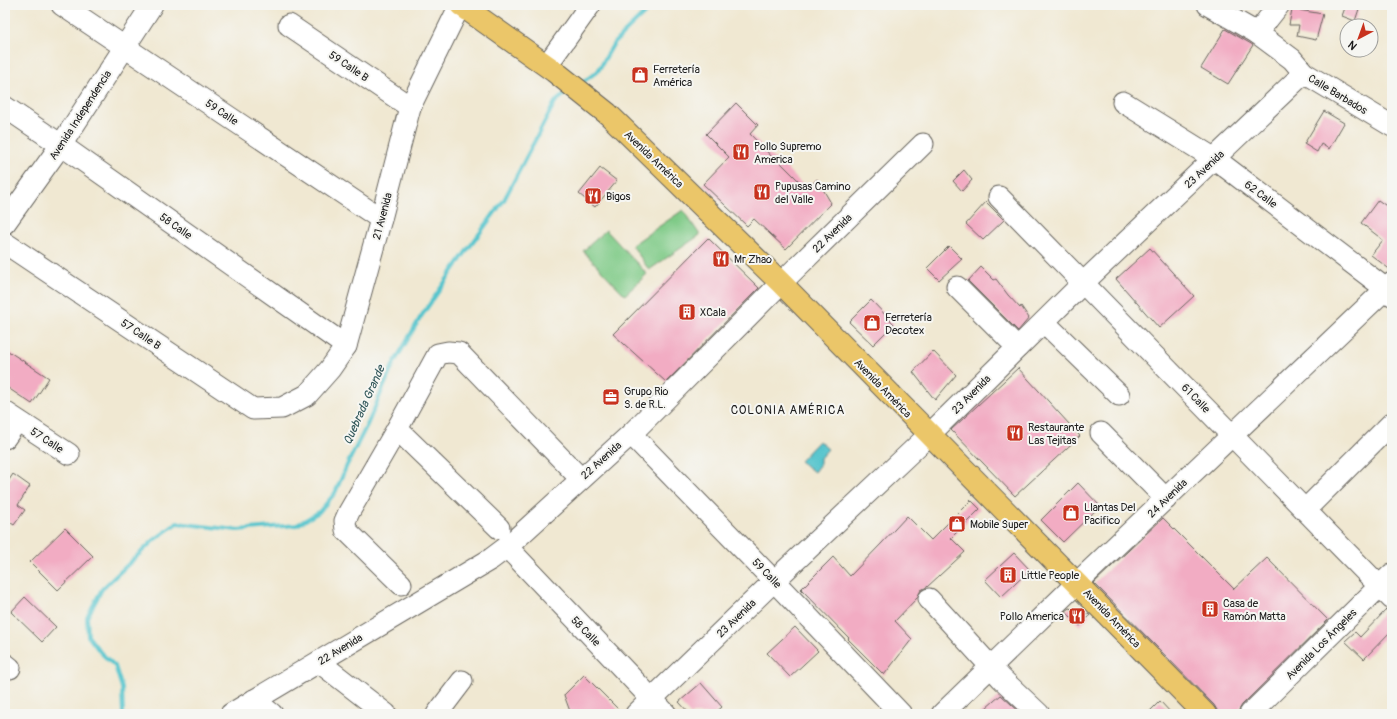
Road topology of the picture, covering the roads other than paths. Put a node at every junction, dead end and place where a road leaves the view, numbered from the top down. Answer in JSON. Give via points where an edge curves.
{"nodes":[{"id":1,"x":62,"y":5,"type":"edge"},
{"id":2,"x":152,"y":5,"type":"edge"},
{"id":3,"x":461,"y":5,"type":"edge"},
{"id":4,"x":590,"y":5,"type":"edge"},
{"id":5,"x":1208,"y":5,"type":"edge"},
{"id":6,"x":1280,"y":5,"type":"edge"},
{"id":7,"x":289,"y":25,"type":"dead end"},
{"id":8,"x":1257,"y":34,"type":"junction"},
{"id":9,"x":124,"y":46,"type":"junction"},
{"id":10,"x":551,"y":68,"type":"junction"},
{"id":11,"x":1304,"y":73,"type":"junction"},
{"id":12,"x":1123,"y":102,"type":"dead end"},
{"id":13,"x":5,"y":107,"type":"edge"},
{"id":14,"x":410,"y":107,"type":"junction"},
{"id":15,"x":1392,"y":126,"type":"edge"},
{"id":16,"x":923,"y":144,"type":"dead end"},
{"id":17,"x":61,"y":145,"type":"junction"},
{"id":18,"x":1215,"y":159,"type":"junction"},
{"id":19,"x":999,"y":197,"type":"dead end"},
{"id":20,"x":381,"y":219,"type":"junction"},
{"id":21,"x":5,"y":223,"type":"edge"},
{"id":22,"x":5,"y":243,"type":"edge"},
{"id":23,"x":781,"y":283,"type":"junction"},
{"id":24,"x":1083,"y":283,"type":"junction"},
{"id":25,"x":957,"y":287,"type":"dead end"},
{"id":26,"x":1390,"y":289,"type":"edge"},
{"id":27,"x":1044,"y":322,"type":"junction"},
{"id":28,"x":346,"y":346,"type":"junction"},
{"id":29,"x":1018,"y":347,"type":"junction"},
{"id":30,"x":1119,"y":395,"type":"dead end"},
{"id":31,"x":282,"y":408,"type":"joint"},
{"id":32,"x":11,"y":417,"type":"edge"},
{"id":33,"x":1392,"y":423,"type":"edge"},
{"id":34,"x":397,"y":429,"type":"junction"},
{"id":35,"x":1101,"y":433,"type":"dead end"},
{"id":36,"x":631,"y":434,"type":"junction"},
{"id":37,"x":929,"y":435,"type":"junction"},
{"id":38,"x":1232,"y":436,"type":"junction"},
{"id":39,"x":5,"y":438,"type":"edge"},
{"id":40,"x":69,"y":454,"type":"dead end"},
{"id":41,"x":581,"y":479,"type":"junction"},
{"id":42,"x":1166,"y":499,"type":"junction"},
{"id":43,"x":1305,"y":510,"type":"junction"},
{"id":44,"x":498,"y":528,"type":"dead end"},
{"id":45,"x":506,"y":547,"type":"junction"},
{"id":46,"x":774,"y":581,"type":"junction"},
{"id":47,"x":1077,"y":583,"type":"junction"},
{"id":48,"x":401,"y":584,"type":"dead end"},
{"id":49,"x":1388,"y":586,"type":"edge"},
{"id":50,"x":929,"y":599,"type":"dead end"},
{"id":51,"x":319,"y":662,"type":"junction"},
{"id":52,"x":991,"y":667,"type":"junction"},
{"id":53,"x":462,"y":681,"type":"dead end"},
{"id":54,"x":652,"y":699,"type":"junction"},
{"id":55,"x":254,"y":700,"type":"junction"},
{"id":56,"x":231,"y":714,"type":"edge"},
{"id":57,"x":272,"y":714,"type":"edge"},
{"id":58,"x":386,"y":714,"type":"edge"},
{"id":59,"x":437,"y":714,"type":"edge"},
{"id":60,"x":636,"y":714,"type":"edge"},
{"id":61,"x":666,"y":714,"type":"edge"},
{"id":62,"x":901,"y":714,"type":"edge"},
{"id":63,"x":942,"y":714,"type":"edge"},
{"id":64,"x":1038,"y":714,"type":"edge"},
{"id":65,"x":1205,"y":714,"type":"edge"},
{"id":66,"x":1250,"y":714,"type":"edge"}],
"edges":[{"from":1,"to":9,"type":"street","name":"59 Calle"},
{"from":2,"to":9,"type":"street","name":"Avenida Independencia"},
{"from":3,"to":10,"type":"main road","name":"Avenida América"},
{"from":3,"to":14,"type":"street","name":"21 Avenida"},
{"from":4,"to":10,"type":"street"},
{"from":5,"to":8,"type":"street","name":"Calle Barbados"},
{"from":6,"to":8,"type":"street"},
{"from":7,"to":14,"type":"street","name":"59 Calle B"},
{"from":8,"to":11,"type":"street","name":"Calle Barbados","via":[[1292,59]]},
{"from":9,"to":17,"type":"street","name":"Avenida Independencia"},
{"from":9,"to":20,"type":"street","name":"59 Calle"},
{"from":10,"to":23,"type":"main road","name":"Avenida América","via":[[608,114]]},
{"from":11,"to":15,"type":"street","name":"Calle Barbados"},
{"from":11,"to":18,"type":"street","name":"23 Avenida"},
{"from":12,"to":18,"type":"street","name":"62 Calle"},
{"from":13,"to":17,"type":"street","name":"58 Calle"},
{"from":14,"to":20,"type":"street","name":"21 Avenida"},
{"from":16,"to":23,"type":"street","name":"22 Avenida"},
{"from":17,"to":21,"type":"street","name":"Avenida Independencia"},
{"from":17,"to":28,"type":"street","name":"58 Calle"},
{"from":18,"to":24,"type":"street","name":"23 Avenida"},
{"from":18,"to":26,"type":"street","name":"62 Calle"},
{"from":19,"to":24,"type":"street","name":"61 Calle"},
{"from":20,"to":28,"type":"street","name":"21 Avenida"},
{"from":22,"to":31,"type":"street","name":"57 Calle B","via":[[253,409]]},
{"from":23,"to":36,"type":"street","name":"22 Avenida"},
{"from":23,"to":37,"type":"main road","name":"Avenida América"},
{"from":24,"to":27,"type":"street","name":"23 Avenida"},
{"from":24,"to":38,"type":"street","name":"61 Calle"},
{"from":25,"to":29,"type":"street"},
{"from":26,"to":38,"type":"street","name":"24 Avenida"},
{"from":27,"to":29,"type":"street","name":"23 Avenida"},
{"from":27,"to":30,"type":"street"},
{"from":28,"to":31,"type":"street","name":"21 Avenida","via":[[307,395]]},
{"from":29,"to":37,"type":"street","name":"23 Avenida"},
{"from":32,"to":39,"type":"street"},
{"from":32,"to":40,"type":"street","name":"57 Calle"},
{"from":33,"to":43,"type":"street"},
{"from":34,"to":41,"type":"street","via":[[438,354],[459,353]]},
{"from":34,"to":44,"type":"street"},
{"from":34,"to":48,"type":"street","via":[[345,521],[346,530]]},
{"from":35,"to":42,"type":"street"},
{"from":36,"to":41,"type":"street","name":"22 Avenida"},
{"from":36,"to":46,"type":"street","name":"59 Calle"},
{"from":37,"to":46,"type":"street","name":"23 Avenida"},
{"from":37,"to":47,"type":"main road","name":"Avenida América"},
{"from":38,"to":42,"type":"street","name":"24 Avenida"},
{"from":38,"to":43,"type":"street","name":"61 Calle"},
{"from":41,"to":45,"type":"street","name":"22 Avenida"},
{"from":42,"to":47,"type":"street","name":"24 Avenida"},
{"from":43,"to":49,"type":"street","name":"61 Calle"},
{"from":45,"to":51,"type":"street","name":"22 Avenida","via":[[491,559]]},
{"from":45,"to":54,"type":"street","name":"58 Calle"},
{"from":46,"to":54,"type":"street","name":"23 Avenida"},
{"from":46,"to":62,"type":"street","name":"59 Calle"},
{"from":47,"to":52,"type":"street","name":"24 Avenida"},
{"from":47,"to":65,"type":"main road","name":"Avenida América"},
{"from":49,"to":66,"type":"street","name":"Avenida Los Ángeles"},
{"from":50,"to":52,"type":"street"},
{"from":51,"to":55,"type":"street","name":"22 Avenida"},
{"from":51,"to":58,"type":"street"},
{"from":52,"to":63,"type":"street","name":"24 Avenida"},
{"from":52,"to":64,"type":"street"},
{"from":53,"to":59,"type":"street"},
{"from":54,"to":60,"type":"street","name":"23 Avenida"},
{"from":54,"to":61,"type":"street","name":"58 Calle"},
{"from":55,"to":56,"type":"street","name":"22 Avenida"},
{"from":55,"to":57,"type":"street"}]}
